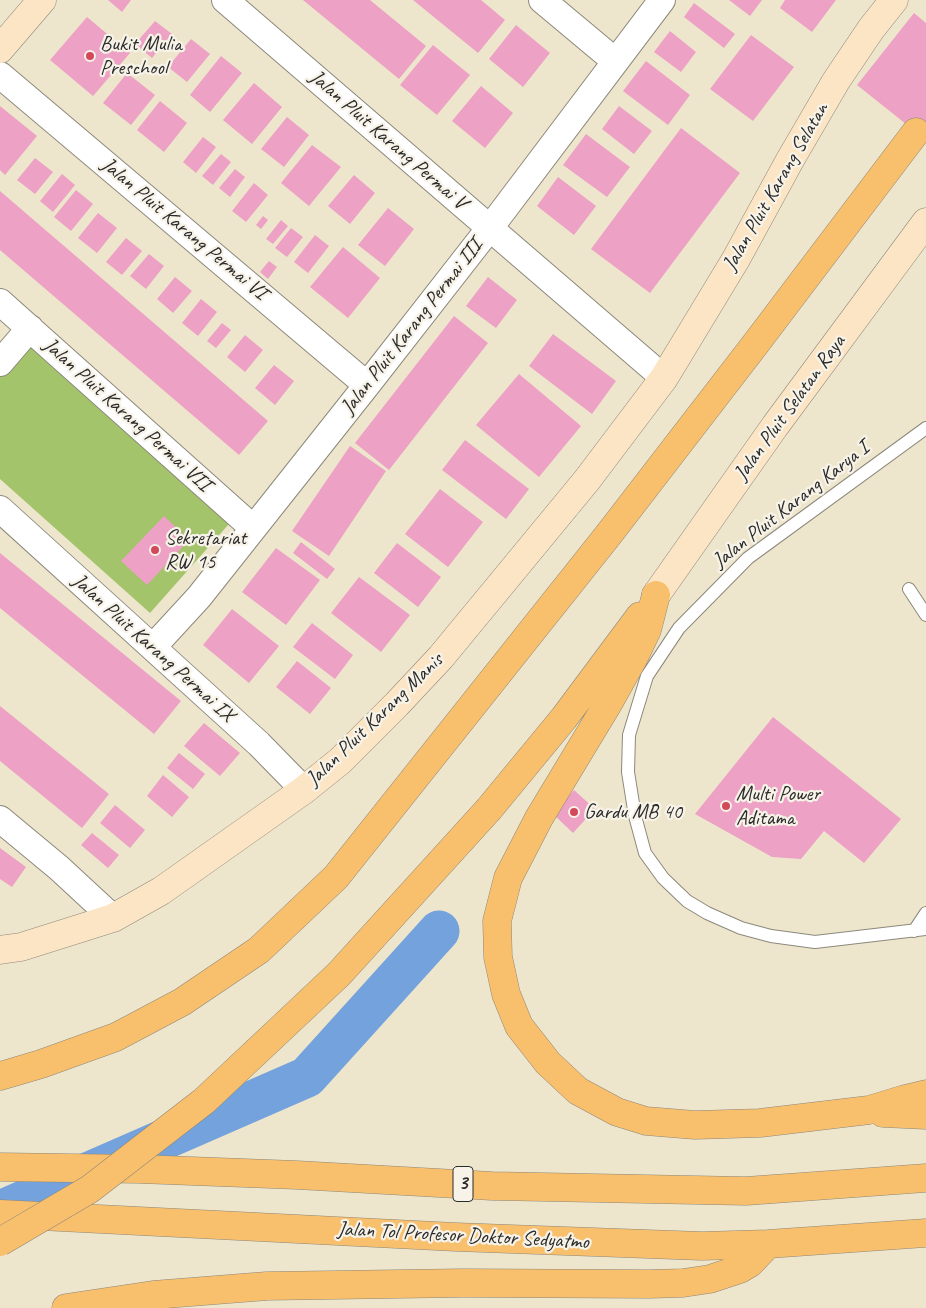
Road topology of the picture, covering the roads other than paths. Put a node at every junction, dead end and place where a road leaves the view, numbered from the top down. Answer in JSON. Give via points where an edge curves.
{"nodes":[{"id":1,"x":42,"y":0,"type":"edge"},
{"id":2,"x":225,"y":0,"type":"edge"},
{"id":3,"x":542,"y":0,"type":"edge"},
{"id":4,"x":662,"y":0,"type":"edge"},
{"id":5,"x":894,"y":0,"type":"edge"},
{"id":6,"x":0,"y":49,"type":"edge"},
{"id":7,"x":615,"y":61,"type":"junction"},
{"id":8,"x":0,"y":75,"type":"edge"},
{"id":9,"x":916,"y":132,"type":"dead end"},
{"id":10,"x":926,"y":222,"type":"edge"},
{"id":11,"x":490,"y":227,"type":"junction"},
{"id":12,"x":0,"y":302,"type":"edge"},
{"id":13,"x":30,"y":328,"type":"junction"},
{"id":14,"x":0,"y":364,"type":"edge"},
{"id":15,"x":664,"y":378,"type":"junction"},
{"id":16,"x":367,"y":385,"type":"junction"},
{"id":17,"x":926,"y":428,"type":"edge"},
{"id":18,"x":0,"y":509,"type":"edge"},
{"id":19,"x":253,"y":528,"type":"junction"},
{"id":20,"x":909,"y":589,"type":"dead end"},
{"id":21,"x":656,"y":595,"type":"junction"},
{"id":22,"x":926,"y":615,"type":"edge"},
{"id":23,"x":153,"y":647,"type":"junction"},
{"id":24,"x":304,"y":790,"type":"junction"},
{"id":25,"x":0,"y":818,"type":"edge"},
{"id":26,"x":926,"y":912,"type":"edge"},
{"id":27,"x":112,"y":918,"type":"junction"},
{"id":28,"x":920,"y":930,"type":"edge"},
{"id":29,"x":0,"y":950,"type":"edge"},
{"id":30,"x":0,"y":1076,"type":"edge"},
{"id":31,"x":926,"y":1094,"type":"edge"},
{"id":32,"x":869,"y":1110,"type":"junction"},
{"id":33,"x":926,"y":1115,"type":"edge"},
{"id":34,"x":0,"y":1166,"type":"edge"},
{"id":35,"x":926,"y":1178,"type":"edge"},
{"id":36,"x":0,"y":1214,"type":"edge"},
{"id":37,"x":926,"y":1232,"type":"edge"},
{"id":38,"x":0,"y":1242,"type":"edge"},
{"id":39,"x":768,"y":1244,"type":"junction"},
{"id":40,"x":66,"y":1308,"type":"edge"}],
"edges":[{"from":1,"to":6,"type":"street"},
{"from":2,"to":11,"type":"street","name":"Jalan Pluit Karang Permai V"},
{"from":3,"to":7,"type":"street"},
{"from":4,"to":7,"type":"street","name":"Jalan Pluit Karang Permai III"},
{"from":5,"to":15,"type":"street","name":"Jalan Pluit Karang Selatan","via":[[836,81],[736,259]]},
{"from":7,"to":11,"type":"street","name":"Jalan Pluit Karang Permai III"},
{"from":8,"to":16,"type":"street","name":"Jalan Pluit Karang Permai VI"},
{"from":9,"to":30,"type":"highway","via":[[632,503],[336,877],[259,950],[182,1002],[116,1036]]},
{"from":10,"to":21,"type":"street","name":"Jalan Pluit Selatan Raya","via":[[775,426]]},
{"from":11,"to":15,"type":"street","name":"Jalan Pluit Karang Permai V"},
{"from":11,"to":16,"type":"street","name":"Jalan Pluit Karang Permai III"},
{"from":12,"to":13,"type":"street","name":"Jalan Pluit Karang Permai VII"},
{"from":13,"to":14,"type":"street"},
{"from":13,"to":19,"type":"street","name":"Jalan Pluit Karang Permai VII"},
{"from":15,"to":24,"type":"street","name":"Jalan Pluit Karang Manis","via":[[587,480],[441,657],[340,761]]},
{"from":16,"to":19,"type":"street","name":"Jalan Pluit Karang Permai III"},
{"from":17,"to":28,"type":"lane","name":"Jalan Pluit Karang Karya I","via":[[748,558],[679,628],[647,676],[629,735],[628,772],[645,853],[663,878],[688,901],[707,912],[741,928],[815,942]]},
{"from":18,"to":23,"type":"street","name":"Jalan Pluit Karang Permai IX"},
{"from":19,"to":23,"type":"street","name":"Jalan Pluit Karang Permai III","via":[[199,597]]},
{"from":20,"to":22,"type":"lane"},
{"from":21,"to":32,"type":"highway","via":[[647,630],[634,658],[539,818],[508,878],[497,921],[498,957],[506,994],[519,1026],[548,1063],[578,1091],[646,1121],[695,1125],[760,1123]]},
{"from":21,"to":38,"type":"highway","bridge":true,"via":[[564,718],[489,809],[339,974],[204,1101],[90,1189]]},
{"from":23,"to":24,"type":"street","name":"Jalan Pluit Karang Permai IX"},
{"from":24,"to":27,"type":"street","name":"Jalan Pluit Karang Manis","via":[[161,891]]},
{"from":25,"to":27,"type":"street"},
{"from":26,"to":28,"type":"lane"},
{"from":27,"to":29,"type":"street","name":"Jalan Pluit Karang Manis"},
{"from":31,"to":32,"type":"highway"},
{"from":32,"to":33,"type":"highway"},
{"from":34,"to":35,"type":"highway","number":"3","via":[[296,1175],[492,1186],[680,1190],[746,1190]]},
{"from":36,"to":39,"type":"highway","name":"Jalan Tol Profesor Doktor Sedyatmo","via":[[456,1237],[692,1246]]},
{"from":37,"to":39,"type":"highway","name":"Jalan Tol Profesor Doktor Sedyatmo"},
{"from":39,"to":40,"type":"highway","via":[[740,1269],[710,1279],[683,1282],[267,1286],[153,1295]]}]}
